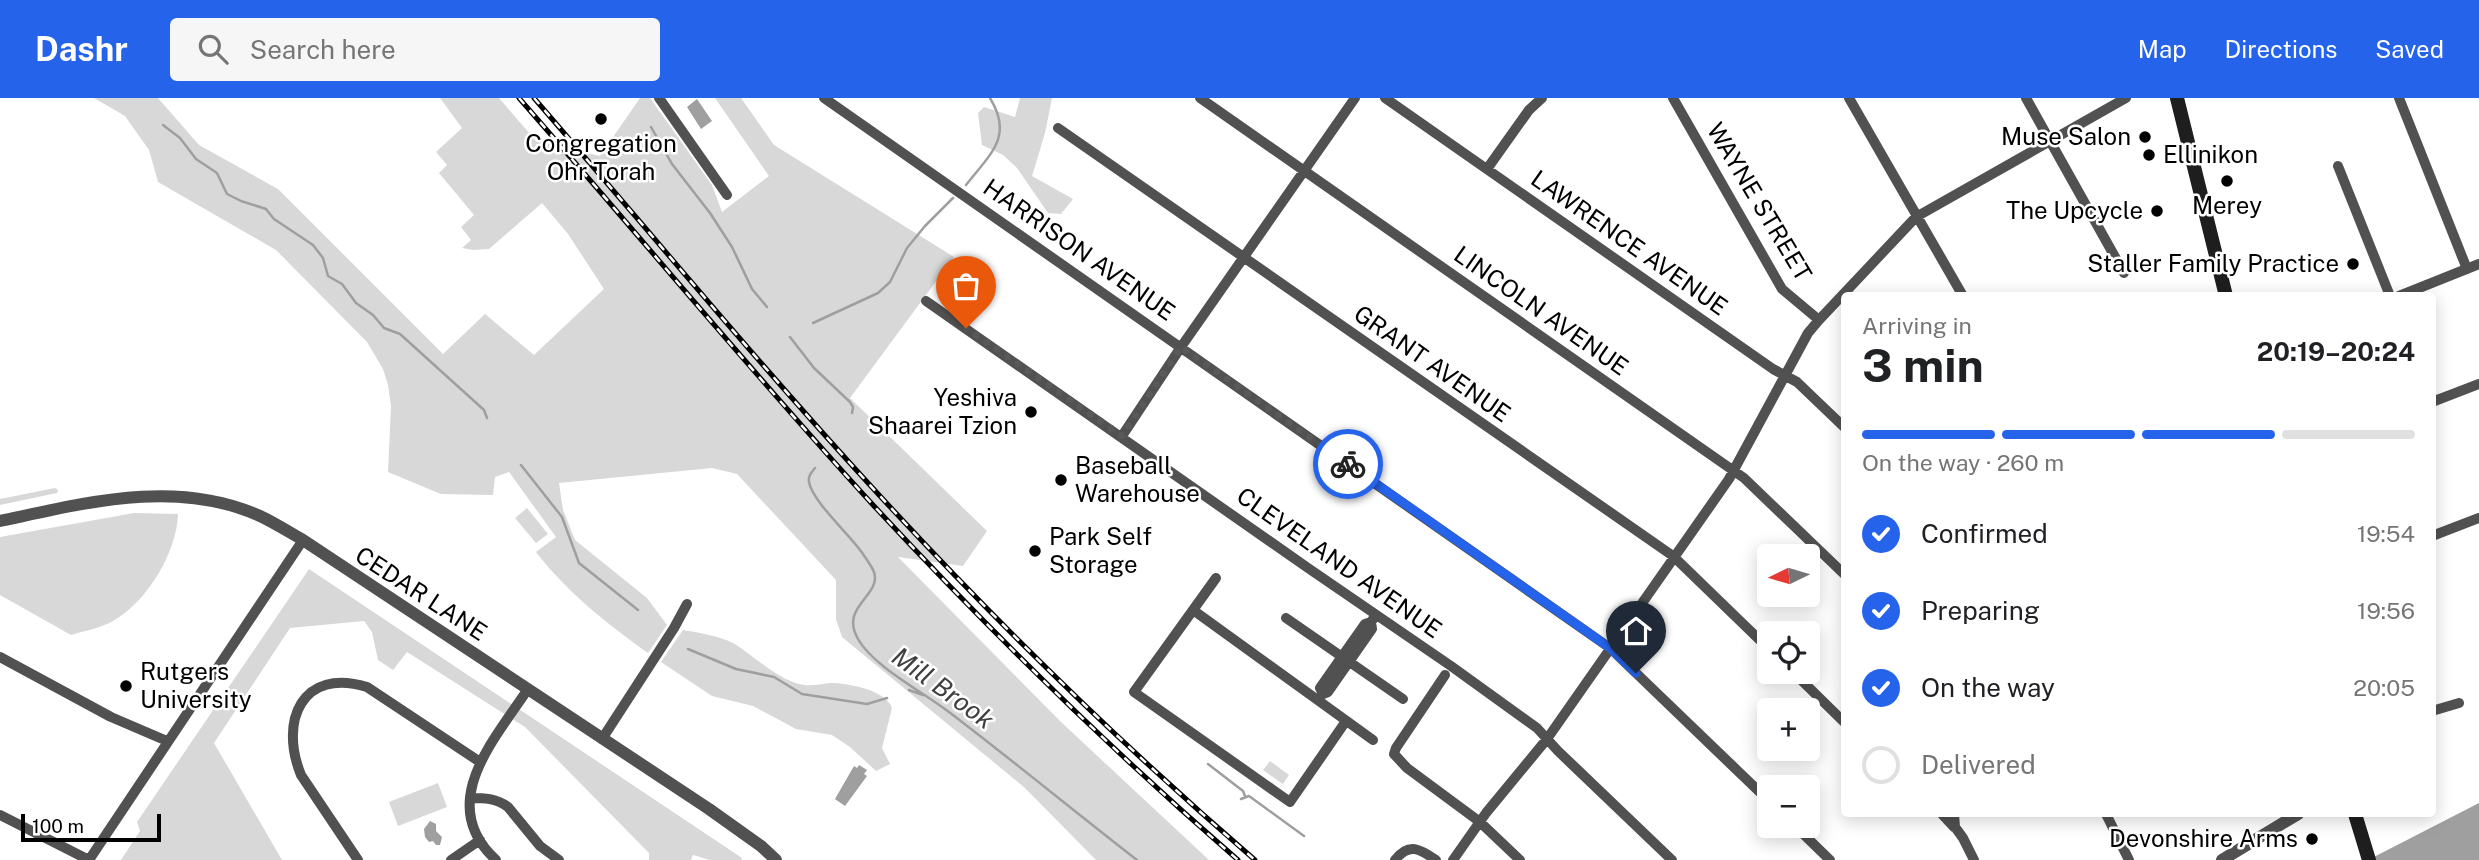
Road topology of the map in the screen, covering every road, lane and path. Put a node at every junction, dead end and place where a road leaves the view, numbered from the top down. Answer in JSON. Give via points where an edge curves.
{"nodes":[{"id":1,"x":659,"y":98,"type":"edge"},
{"id":2,"x":824,"y":98,"type":"edge"},
{"id":3,"x":1200,"y":98,"type":"edge"},
{"id":4,"x":1355,"y":98,"type":"edge"},
{"id":5,"x":1385,"y":98,"type":"edge"},
{"id":6,"x":1542,"y":98,"type":"edge"},
{"id":7,"x":1673,"y":98,"type":"edge"},
{"id":8,"x":1849,"y":98,"type":"edge"},
{"id":9,"x":2026,"y":98,"type":"edge"},
{"id":10,"x":2126,"y":98,"type":"edge"},
{"id":11,"x":2177,"y":98,"type":"edge"},
{"id":12,"x":2399,"y":98,"type":"edge"},
{"id":13,"x":1058,"y":128,"type":"dead end"},
{"id":14,"x":2051,"y":142,"type":"junction"},
{"id":15,"x":2338,"y":166,"type":"dead end"},
{"id":16,"x":1487,"y":169,"type":"junction"},
{"id":17,"x":1303,"y":171,"type":"junction"},
{"id":18,"x":727,"y":195,"type":"dead end"},
{"id":19,"x":1916,"y":217,"type":"junction"},
{"id":20,"x":1242,"y":258,"type":"junction"},
{"id":21,"x":2479,"y":264,"type":"edge"},
{"id":22,"x":2467,"y":269,"type":"junction"},
{"id":23,"x":2124,"y":273,"type":"dead end"},
{"id":24,"x":1845,"y":292,"type":"edge"},
{"id":25,"x":1961,"y":292,"type":"edge"},
{"id":26,"x":2224,"y":292,"type":"edge"},
{"id":27,"x":2388,"y":292,"type":"edge"},
{"id":28,"x":2409,"y":292,"type":"edge"},
{"id":29,"x":1841,"y":297,"type":"edge"},
{"id":30,"x":926,"y":301,"type":"dead end"},
{"id":31,"x":1819,"y":320,"type":"junction"},
{"id":32,"x":1181,"y":347,"type":"junction"},
{"id":33,"x":1786,"y":376,"type":"junction"},
{"id":34,"x":2479,"y":384,"type":"edge"},
{"id":35,"x":2436,"y":400,"type":"edge"},
{"id":36,"x":1841,"y":424,"type":"edge"},
{"id":37,"x":1122,"y":436,"type":"junction"},
{"id":38,"x":1733,"y":470,"type":"junction"},
{"id":39,"x":2479,"y":518,"type":"edge"},
{"id":40,"x":0,"y":521,"type":"edge"},
{"id":41,"x":2436,"y":535,"type":"edge"},
{"id":42,"x":303,"y":540,"type":"junction"},
{"id":43,"x":1672,"y":556,"type":"junction"},
{"id":44,"x":1841,"y":571,"type":"edge"},
{"id":45,"x":1216,"y":579,"type":"dead end"},
{"id":46,"x":687,"y":604,"type":"dead end"},
{"id":47,"x":1193,"y":610,"type":"junction"},
{"id":48,"x":1286,"y":618,"type":"dead end"},
{"id":49,"x":1373,"y":618,"type":"junction"},
{"id":50,"x":1757,"y":637,"type":"edge"},
{"id":51,"x":1610,"y":648,"type":"junction"},
{"id":52,"x":0,"y":657,"type":"edge"},
{"id":53,"x":1346,"y":659,"type":"junction"},
{"id":54,"x":1445,"y":675,"type":"dead end"},
{"id":55,"x":1805,"y":684,"type":"edge"},
{"id":56,"x":528,"y":689,"type":"junction"},
{"id":57,"x":1321,"y":696,"type":"junction"},
{"id":58,"x":1403,"y":699,"type":"dead end"},
{"id":59,"x":2459,"y":703,"type":"dead end"},
{"id":60,"x":2436,"y":710,"type":"edge"},
{"id":61,"x":1841,"y":719,"type":"edge"},
{"id":62,"x":1346,"y":721,"type":"junction"},
{"id":63,"x":602,"y":739,"type":"junction"},
{"id":64,"x":1547,"y":739,"type":"junction"},
{"id":65,"x":1373,"y":740,"type":"dead end"},
{"id":66,"x":167,"y":741,"type":"junction"},
{"id":67,"x":480,"y":762,"type":"junction"},
{"id":68,"x":1757,"y":789,"type":"edge"},
{"id":69,"x":470,"y":798,"type":"junction"},
{"id":70,"x":0,"y":815,"type":"edge"},
{"id":71,"x":1945,"y":817,"type":"edge"},
{"id":72,"x":1954,"y":817,"type":"edge"},
{"id":73,"x":2108,"y":817,"type":"edge"},
{"id":74,"x":2293,"y":817,"type":"edge"},
{"id":75,"x":2357,"y":821,"type":"edge"},
{"id":76,"x":1480,"y":822,"type":"junction"},
{"id":77,"x":1955,"y":827,"type":"junction"},
{"id":78,"x":1807,"y":838,"type":"edge"},
{"id":79,"x":480,"y":840,"type":"junction"},
{"id":80,"x":772,"y":858,"type":"edge"},
{"id":81,"x":89,"y":860,"type":"edge"},
{"id":82,"x":358,"y":860,"type":"edge"},
{"id":83,"x":451,"y":860,"type":"edge"},
{"id":84,"x":496,"y":860,"type":"edge"},
{"id":85,"x":559,"y":860,"type":"edge"},
{"id":86,"x":1395,"y":860,"type":"edge"},
{"id":87,"x":1436,"y":860,"type":"edge"},
{"id":88,"x":1453,"y":860,"type":"edge"},
{"id":89,"x":1520,"y":860,"type":"edge"},
{"id":90,"x":1672,"y":860,"type":"edge"},
{"id":91,"x":1830,"y":860,"type":"edge"},
{"id":92,"x":1974,"y":860,"type":"edge"},
{"id":93,"x":2129,"y":860,"type":"edge"},
{"id":94,"x":2222,"y":860,"type":"edge"},
{"id":95,"x":2369,"y":860,"type":"edge"}],
"edges":[{"from":1,"to":18,"type":"street"},
{"from":2,"to":32,"type":"street","name":"HARRISON AVENUE"},
{"from":3,"to":17,"type":"street","name":"LINCOLN AVENUE"},
{"from":4,"to":17,"type":"street"},
{"from":5,"to":16,"type":"street","name":"LAWRENCE AVENUE"},
{"from":6,"to":16,"type":"street"},
{"from":7,"to":31,"type":"street","name":"WAYNE STREET","via":[[1782,289]]},
{"from":8,"to":19,"type":"street"},
{"from":9,"to":14,"type":"street"},
{"from":10,"to":14,"type":"street"},
{"from":11,"to":26,"type":"main road"},
{"from":12,"to":22,"type":"street"},
{"from":13,"to":20,"type":"street","name":"GRANT AVENUE"},
{"from":14,"to":19,"type":"street"},
{"from":14,"to":23,"type":"street"},
{"from":15,"to":27,"type":"street"},
{"from":16,"to":33,"type":"street","name":"LAWRENCE AVENUE"},
{"from":17,"to":20,"type":"street"},
{"from":17,"to":38,"type":"street","name":"LINCOLN AVENUE"},
{"from":19,"to":24,"type":"street"},
{"from":19,"to":25,"type":"street"},
{"from":20,"to":32,"type":"street"},
{"from":20,"to":43,"type":"street","name":"GRANT AVENUE"},
{"from":21,"to":22,"type":"street"},
{"from":22,"to":28,"type":"street"},
{"from":29,"to":31,"type":"street"},
{"from":30,"to":37,"type":"street","name":"CLEVELAND AVENUE"},
{"from":31,"to":33,"type":"street"},
{"from":32,"to":37,"type":"street"},
{"from":32,"to":51,"type":"street","name":"HARRISON AVENUE"},
{"from":33,"to":36,"type":"street","name":"LAWRENCE AVENUE"},
{"from":33,"to":38,"type":"street"},
{"from":34,"to":35,"type":"street"},
{"from":37,"to":49,"type":"street","name":"CLEVELAND AVENUE"},
{"from":38,"to":43,"type":"street"},
{"from":38,"to":44,"type":"street","name":"LINCOLN AVENUE"},
{"from":39,"to":41,"type":"street"},
{"from":40,"to":42,"type":"street","name":"CEDAR LANE","via":[[106,499],[181,496],[260,516]]},
{"from":42,"to":56,"type":"street","name":"CEDAR LANE"},
{"from":42,"to":66,"type":"street"},
{"from":43,"to":50,"type":"street","name":"GRANT AVENUE"},
{"from":43,"to":51,"type":"street"},
{"from":45,"to":47,"type":"street"},
{"from":46,"to":63,"type":"street"},
{"from":47,"to":57,"type":"street"},
{"from":47,"to":62,"type":"street","via":[[1134,692],[1290,802]]},
{"from":48,"to":53,"type":"street"},
{"from":49,"to":53,"type":"street"},
{"from":49,"to":64,"type":"street","name":"CLEVELAND AVENUE","via":[[1516,712]]},
{"from":51,"to":64,"type":"street"},
{"from":51,"to":68,"type":"street","name":"HARRISON AVENUE"},
{"from":52,"to":66,"type":"street","via":[[111,717]]},
{"from":53,"to":57,"type":"street","via":[[1320,688]]},
{"from":53,"to":58,"type":"street"},
{"from":54,"to":76,"type":"street","via":[[1394,754]]},
{"from":55,"to":61,"type":"street"},
{"from":56,"to":63,"type":"street","name":"CEDAR LANE"},
{"from":56,"to":67,"type":"street"},
{"from":57,"to":62,"type":"street"},
{"from":59,"to":60,"type":"street"},
{"from":62,"to":65,"type":"street"},
{"from":63,"to":80,"type":"street","name":"CEDAR LANE","via":[[709,808]]},
{"from":64,"to":76,"type":"street"},
{"from":64,"to":90,"type":"street","name":"CLEVELAND AVENUE"},
{"from":66,"to":81,"type":"street"},
{"from":67,"to":69,"type":"street"},
{"from":67,"to":82,"type":"street","via":[[367,687],[345,681],[315,689],[301,705],[293,726],[295,761]]},
{"from":69,"to":79,"type":"street","via":[[472,822]]},
{"from":69,"to":85,"type":"street","via":[[501,802],[540,846]]},
{"from":70,"to":81,"type":"street"},
{"from":71,"to":77,"type":"street"},
{"from":72,"to":77,"type":"street"},
{"from":73,"to":93,"type":"street"},
{"from":74,"to":94,"type":"street"},
{"from":75,"to":95,"type":"main road"},
{"from":76,"to":88,"type":"street"},
{"from":76,"to":89,"type":"street"},
{"from":77,"to":92,"type":"street"},
{"from":78,"to":91,"type":"street"},
{"from":79,"to":83,"type":"street"},
{"from":79,"to":84,"type":"street"},
{"from":86,"to":87,"type":"street","via":[[1414,847]]}]}
